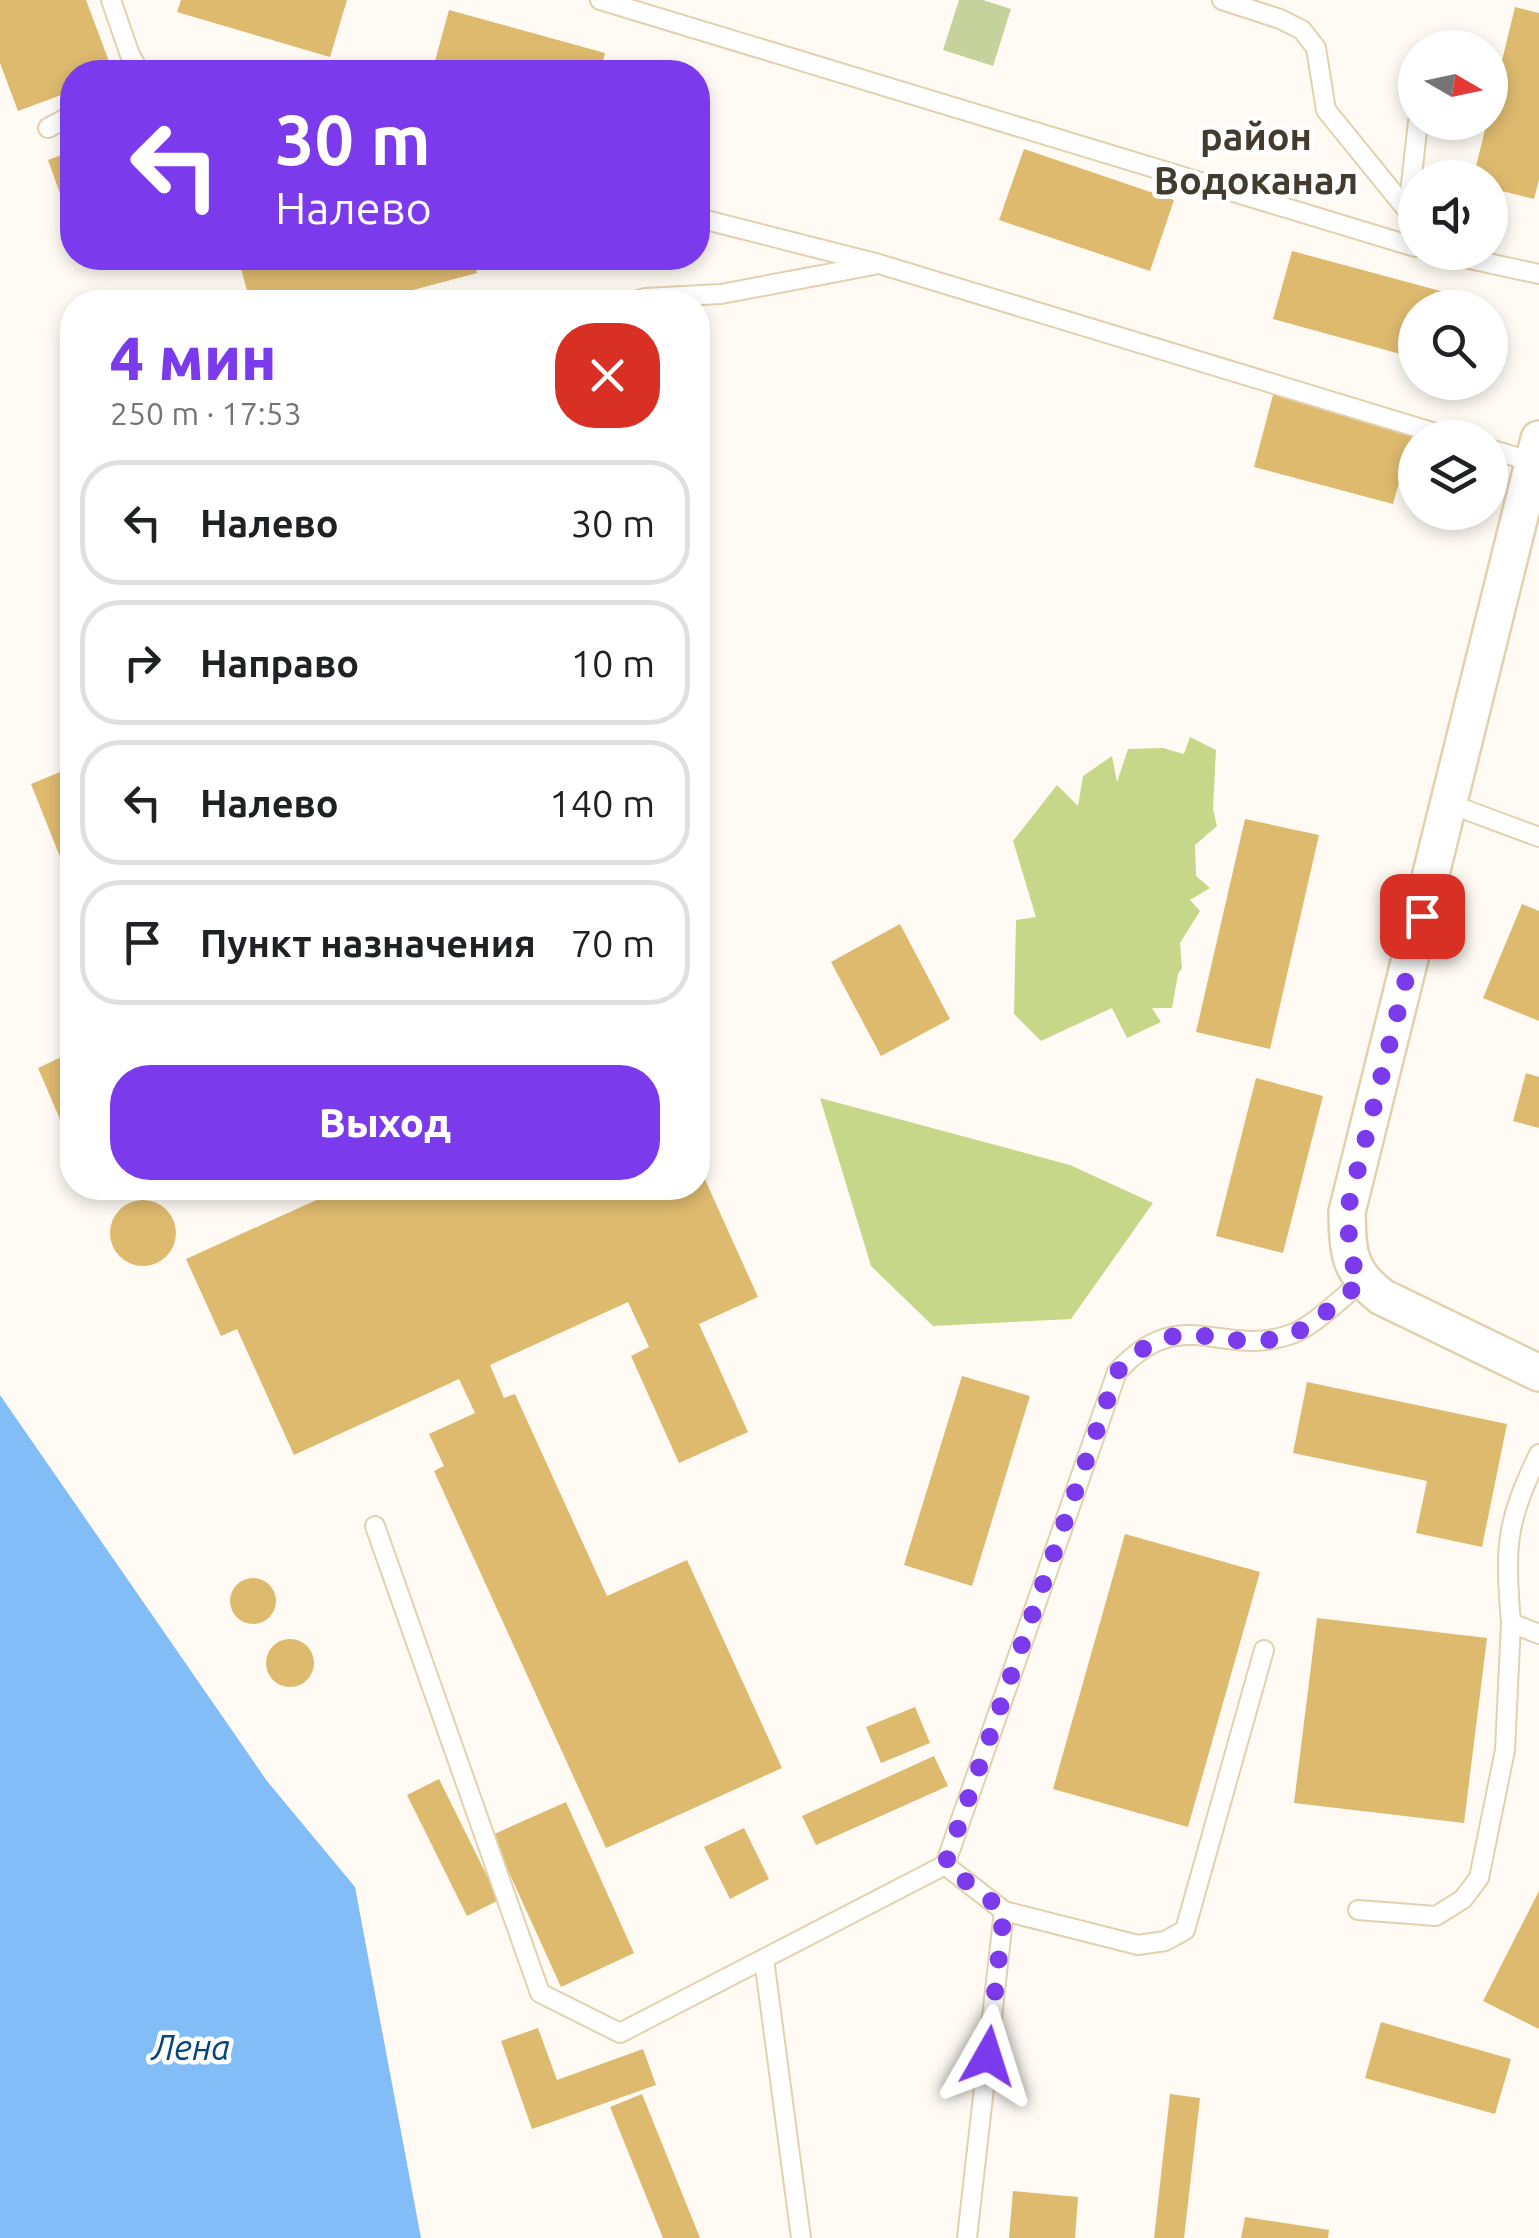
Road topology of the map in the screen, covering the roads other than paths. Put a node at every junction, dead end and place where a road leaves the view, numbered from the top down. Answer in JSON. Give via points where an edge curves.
{"nodes":[{"id":1,"x":111,"y":0,"type":"edge"},
{"id":2,"x":600,"y":0,"type":"edge"},
{"id":3,"x":1222,"y":0,"type":"edge"},
{"id":4,"x":133,"y":60,"type":"edge"},
{"id":5,"x":60,"y":122,"type":"edge"},
{"id":6,"x":48,"y":128,"type":"dead end"},
{"id":7,"x":1398,"y":202,"type":"edge"},
{"id":8,"x":710,"y":221,"type":"edge"},
{"id":9,"x":1398,"y":242,"type":"edge"},
{"id":10,"x":879,"y":264,"type":"junction"},
{"id":11,"x":1508,"y":267,"type":"edge"},
{"id":12,"x":1539,"y":274,"type":"edge"},
{"id":13,"x":710,"y":295,"type":"edge"},
{"id":14,"x":1398,"y":422,"type":"edge"},
{"id":15,"x":1508,"y":449,"type":"edge"},
{"id":16,"x":1536,"y":450,"type":"edge"},
{"id":17,"x":1450,"y":804,"type":"junction"},
{"id":18,"x":1539,"y":837,"type":"edge"},
{"id":19,"x":1362,"y":1282,"type":"junction"},
{"id":20,"x":1539,"y":1373,"type":"edge"},
{"id":21,"x":1539,"y":1454,"type":"edge"},
{"id":22,"x":375,"y":1526,"type":"dead end"},
{"id":23,"x":1512,"y":1623,"type":"junction"},
{"id":24,"x":1539,"y":1634,"type":"edge"},
{"id":25,"x":1264,"y":1650,"type":"dead end"},
{"id":26,"x":945,"y":1865,"type":"junction"},
{"id":27,"x":1358,"y":1910,"type":"dead end"},
{"id":28,"x":1004,"y":1911,"type":"junction"},
{"id":29,"x":764,"y":1959,"type":"junction"},
{"id":30,"x":801,"y":2238,"type":"edge"},
{"id":31,"x":968,"y":2238,"type":"edge"}],
"edges":[{"from":1,"to":4,"type":"lane"},
{"from":2,"to":9,"type":"lane"},
{"from":3,"to":7,"type":"lane","via":[[1302,30],[1316,48],[1326,110]]},
{"from":5,"to":6,"type":"lane"},
{"from":8,"to":10,"type":"lane"},
{"from":10,"to":13,"type":"lane"},
{"from":10,"to":14,"type":"lane"},
{"from":11,"to":12,"type":"lane"},
{"from":15,"to":16,"type":"lane"},
{"from":16,"to":17,"type":"street"},
{"from":17,"to":18,"type":"lane"},
{"from":17,"to":19,"type":"street","via":[[1347,1212],[1351,1260]]},
{"from":19,"to":20,"type":"street"},
{"from":19,"to":26,"type":"lane","via":[[1296,1333],[1265,1341],[1182,1333],[1156,1340],[1117,1372]]},
{"from":21,"to":23,"type":"lane","via":[[1510,1524]]},
{"from":22,"to":29,"type":"lane","via":[[540,1993],[620,2032]]},
{"from":23,"to":24,"type":"lane"},
{"from":23,"to":27,"type":"lane","via":[[1505,1750],[1479,1878],[1463,1900],[1436,1916]]},
{"from":25,"to":28,"type":"lane","via":[[1185,1930],[1138,1945]]},
{"from":26,"to":28,"type":"lane"},
{"from":26,"to":29,"type":"lane"},
{"from":28,"to":31,"type":"lane"},
{"from":29,"to":30,"type":"lane"}]}
